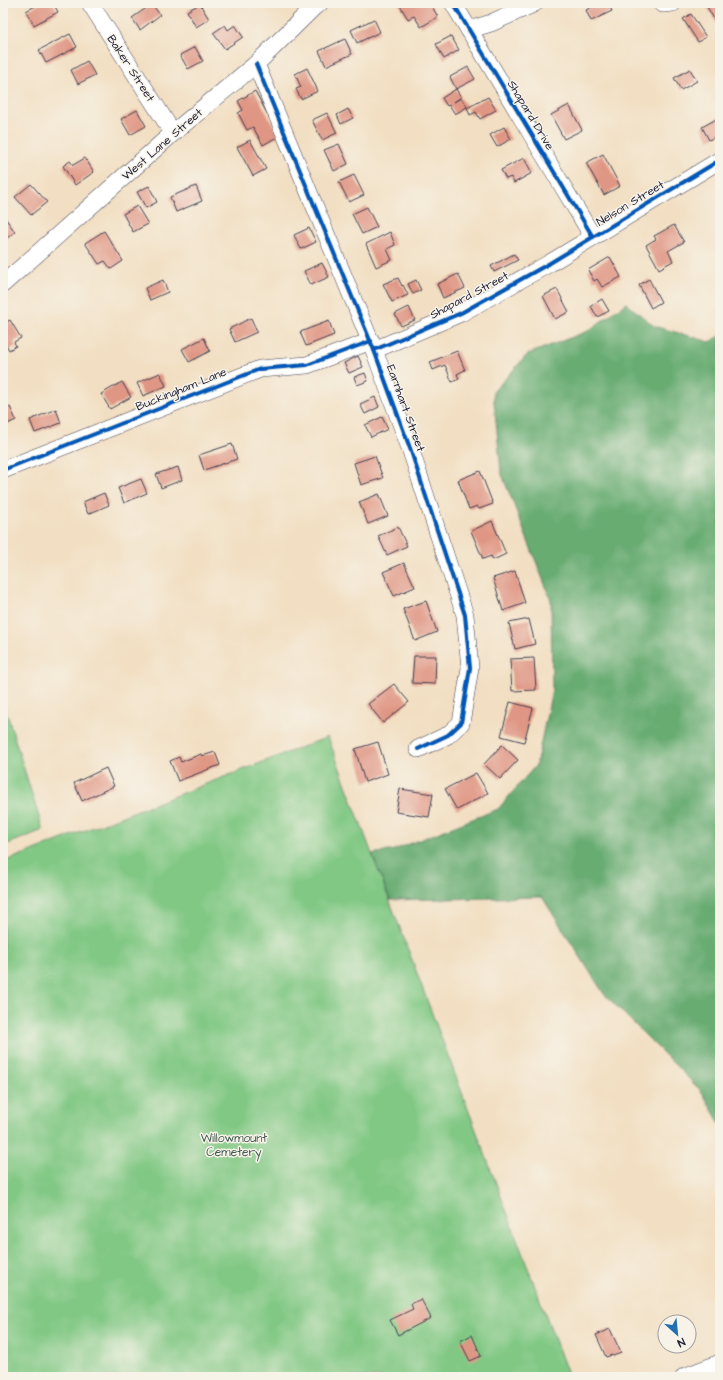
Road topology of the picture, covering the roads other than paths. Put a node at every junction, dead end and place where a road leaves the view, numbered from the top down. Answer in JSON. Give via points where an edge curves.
{"nodes":[{"id":1,"x":90,"y":3,"type":"edge"},
{"id":2,"x":320,"y":3,"type":"edge"},
{"id":3,"x":453,"y":3,"type":"edge"},
{"id":4,"x":535,"y":3,"type":"edge"},
{"id":5,"x":661,"y":3,"type":"edge"},
{"id":6,"x":673,"y":3,"type":"edge"},
{"id":7,"x":469,"y":30,"type":"junction"},
{"id":8,"x":256,"y":64,"type":"junction"},
{"id":9,"x":173,"y":133,"type":"junction"},
{"id":10,"x":720,"y":160,"type":"edge"},
{"id":11,"x":593,"y":237,"type":"junction"},
{"id":12,"x":550,"y":263,"type":"joint"},
{"id":13,"x":3,"y":284,"type":"edge"},
{"id":14,"x":372,"y":345,"type":"junction"},
{"id":15,"x":3,"y":470,"type":"edge"},
{"id":16,"x":418,"y":749,"type":"dead end"},
{"id":17,"x":720,"y":1363,"type":"edge"},
{"id":18,"x":684,"y":1377,"type":"edge"}],
"edges":[{"from":1,"to":9,"type":"street","name":"Baker Street"},
{"from":2,"to":8,"type":"street","name":"West Lane Street"},
{"from":3,"to":7,"type":"street","name":"Shapard Drive"},
{"from":4,"to":7,"type":"street"},
{"from":5,"to":6,"type":"street"},
{"from":7,"to":11,"type":"street","name":"Shapard Drive"},
{"from":8,"to":9,"type":"street","name":"West Lane Street"},
{"from":8,"to":14,"type":"street","name":"Earnhart Street"},
{"from":9,"to":13,"type":"street","name":"West Lane Street"},
{"from":10,"to":11,"type":"street","name":"Nelson Street"},
{"from":11,"to":12,"type":"street","name":"Nelson Street"},
{"from":12,"to":14,"type":"street","name":"Shapard Street","via":[[461,313]]},
{"from":14,"to":15,"type":"street","name":"Buckingham Lane","via":[[307,365],[260,369]]},
{"from":14,"to":16,"type":"street","name":"Earnhart Street","via":[[411,451],[465,615],[470,668],[461,723],[448,735]]},
{"from":17,"to":18,"type":"street"}]}
